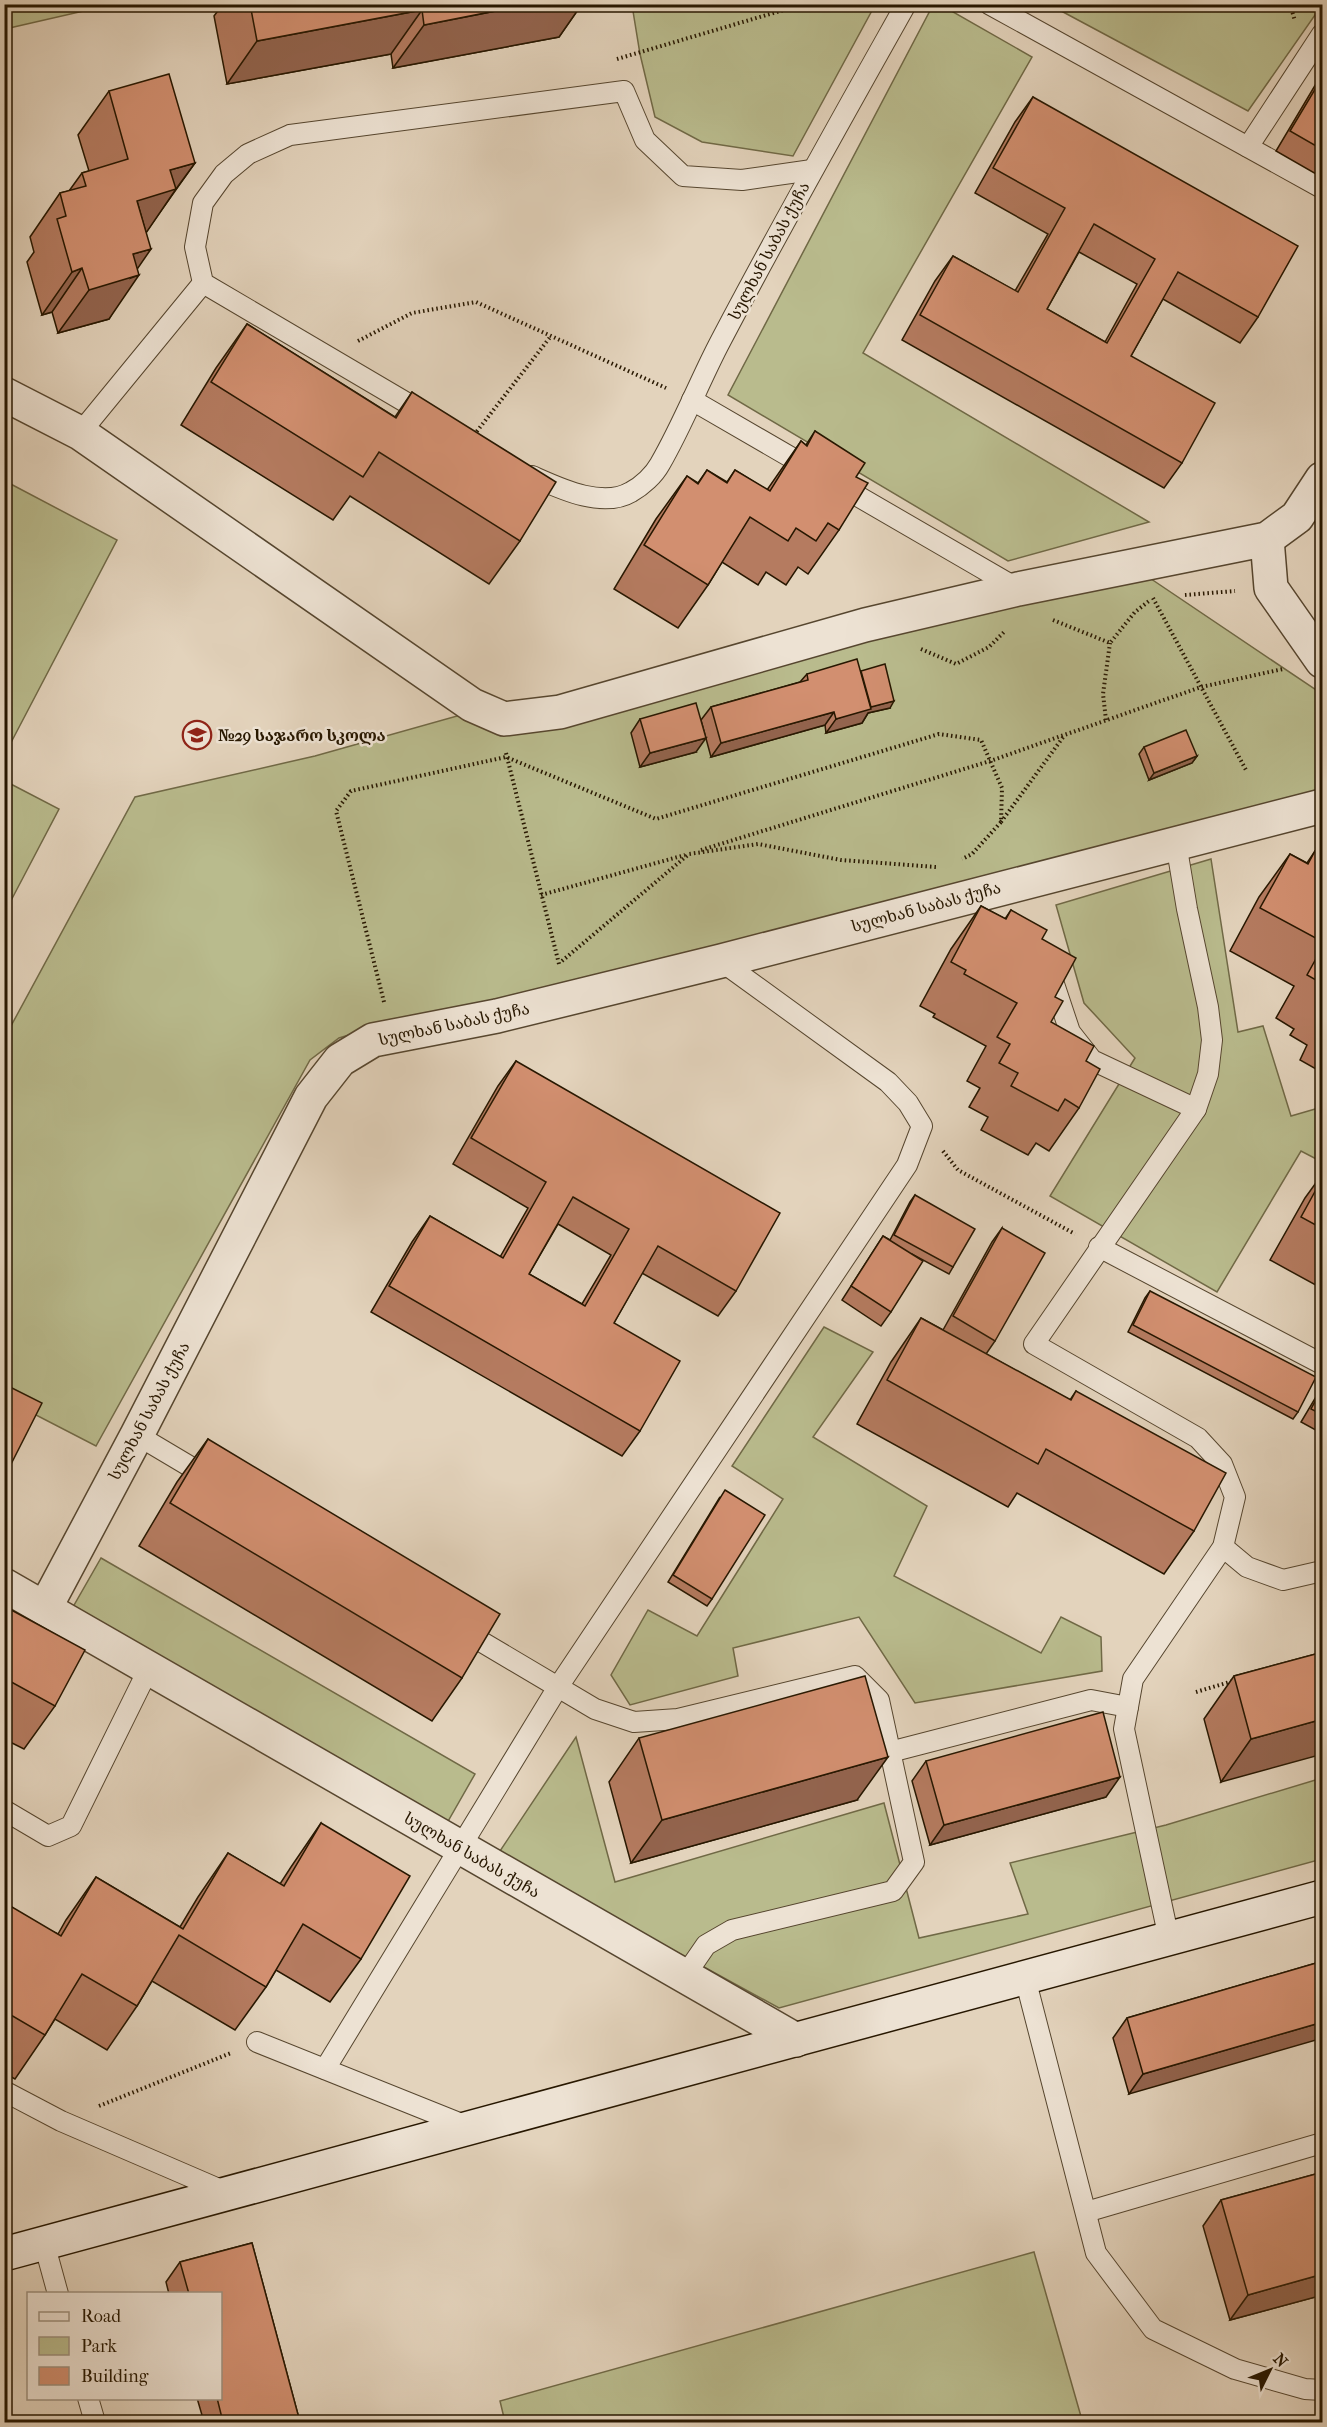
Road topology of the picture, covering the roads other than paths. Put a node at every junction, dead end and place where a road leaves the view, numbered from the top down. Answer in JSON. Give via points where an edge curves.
{"nodes":[{"id":1,"x":906,"y":4,"type":"edge"},
{"id":2,"x":989,"y":4,"type":"edge"},
{"id":3,"x":1323,"y":34,"type":"edge"},
{"id":4,"x":1248,"y":147,"type":"junction"},
{"id":5,"x":812,"y":170,"type":"junction"},
{"id":6,"x":1323,"y":188,"type":"edge"},
{"id":7,"x":203,"y":283,"type":"junction"},
{"id":8,"x":4,"y":394,"type":"edge"},
{"id":9,"x":692,"y":400,"type":"junction"},
{"id":10,"x":80,"y":434,"type":"junction"},
{"id":11,"x":470,"y":440,"type":"edge"},
{"id":12,"x":519,"y":469,"type":"edge"},
{"id":13,"x":1323,"y":478,"type":"edge"},
{"id":14,"x":1267,"y":539,"type":"junction"},
{"id":15,"x":1018,"y":589,"type":"junction"},
{"id":16,"x":1322,"y":661,"type":"edge"},
{"id":17,"x":1323,"y":806,"type":"edge"},
{"id":18,"x":1176,"y":843,"type":"junction"},
{"id":19,"x":1044,"y":955,"type":"edge"},
{"id":20,"x":721,"y":961,"type":"junction"},
{"id":21,"x":1196,"y":1108,"type":"junction"},
{"id":22,"x":1099,"y":1247,"type":"junction"},
{"id":23,"x":1323,"y":1364,"type":"edge"},
{"id":24,"x":137,"y":1434,"type":"junction"},
{"id":25,"x":229,"y":1490,"type":"edge"},
{"id":26,"x":1223,"y":1547,"type":"junction"},
{"id":27,"x":1323,"y":1571,"type":"edge"},
{"id":28,"x":4,"y":1586,"type":"edge"},
{"id":29,"x":45,"y":1608,"type":"junction"},
{"id":30,"x":442,"y":1619,"type":"edge"},
{"id":31,"x":149,"y":1668,"type":"junction"},
{"id":32,"x":558,"y":1687,"type":"junction"},
{"id":33,"x":1128,"y":1707,"type":"junction"},
{"id":34,"x":890,"y":1752,"type":"junction"},
{"id":35,"x":4,"y":1810,"type":"edge"},
{"id":36,"x":461,"y":1850,"type":"junction"},
{"id":37,"x":1323,"y":1897,"type":"edge"},
{"id":38,"x":1169,"y":1939,"type":"junction"},
{"id":39,"x":684,"y":1977,"type":"junction"},
{"id":40,"x":1025,"y":1978,"type":"junction"},
{"id":41,"x":796,"y":2040,"type":"junction"},
{"id":42,"x":257,"y":2042,"type":"road end"},
{"id":43,"x":325,"y":2069,"type":"junction"},
{"id":44,"x":4,"y":2091,"type":"edge"},
{"id":45,"x":471,"y":2128,"type":"junction"},
{"id":46,"x":1323,"y":2143,"type":"edge"},
{"id":47,"x":228,"y":2193,"type":"junction"},
{"id":48,"x":1086,"y":2212,"type":"junction"},
{"id":49,"x":44,"y":2243,"type":"junction"},
{"id":50,"x":4,"y":2254,"type":"edge"},
{"id":51,"x":57,"y":2292,"type":"edge"},
{"id":52,"x":1323,"y":2390,"type":"edge"},
{"id":53,"x":89,"y":2400,"type":"edge"},
{"id":54,"x":95,"y":2422,"type":"edge"}],
"edges":[{"from":1,"to":5,"type":"lane","name":"სულხან საბას ქუჩა"},
{"from":2,"to":4,"type":"lane"},
{"from":3,"to":4,"type":"lane"},
{"from":4,"to":6,"type":"lane"},
{"from":5,"to":7,"type":"lane","via":[[742,180],[683,176],[645,140],[624,91],[290,135],[248,154],[224,174],[203,204],[195,247]]},
{"from":5,"to":9,"type":"lane","name":"სულხან საბას ქუჩა"},
{"from":7,"to":10,"type":"lane"},
{"from":7,"to":11,"type":"lane"},
{"from":8,"to":10,"type":"street"},
{"from":9,"to":12,"type":"lane","name":"სულხან საბას ქუჩა","via":[[659,466],[629,494],[590,497],[559,488]]},
{"from":9,"to":15,"type":"lane"},
{"from":10,"to":15,"type":"street","via":[[472,705],[504,719],[560,712],[866,625]]},
{"from":13,"to":14,"type":"street","via":[[1297,517]]},
{"from":14,"to":15,"type":"street"},
{"from":14,"to":16,"type":"street","via":[[1271,588]]},
{"from":17,"to":18,"type":"street","name":"სულხან საბას ქუჩა"},
{"from":18,"to":20,"type":"street","name":"სულხან საბას ქუჩა"},
{"from":18,"to":21,"type":"lane","via":[[1212,1040],[1208,1074]]},
{"from":19,"to":21,"type":"lane","via":[[1070,1032],[1092,1060]]},
{"from":20,"to":24,"type":"street","name":"სულხან საბას ქუჩა","via":[[497,1016],[373,1040],[340,1060],[311,1097]]},
{"from":20,"to":32,"type":"lane","via":[[888,1082],[922,1126],[907,1165]]},
{"from":21,"to":22,"type":"lane"},
{"from":22,"to":23,"type":"lane"},
{"from":22,"to":26,"type":"lane","via":[[1034,1344],[1198,1438],[1222,1464],[1235,1497]]},
{"from":24,"to":25,"type":"lane"},
{"from":24,"to":29,"type":"street","name":"სულხან საბას ქუჩა"},
{"from":26,"to":27,"type":"lane","via":[[1247,1567],[1283,1580]]},
{"from":26,"to":33,"type":"lane","via":[[1133,1679]]},
{"from":28,"to":29,"type":"street","name":"სულხან საბას ქუჩა"},
{"from":29,"to":31,"type":"street","name":"სულხან საბას ქუჩა"},
{"from":30,"to":32,"type":"lane"},
{"from":31,"to":35,"type":"lane","via":[[71,1826],[48,1836]]},
{"from":31,"to":36,"type":"street","name":"სულხან საბას ქუჩა"},
{"from":32,"to":34,"type":"lane","via":[[595,1709],[634,1722],[678,1719],[855,1676],[879,1700]]},
{"from":32,"to":36,"type":"lane"},
{"from":33,"to":34,"type":"lane","via":[[1091,1700]]},
{"from":33,"to":38,"type":"lane","via":[[1124,1729]]},
{"from":34,"to":39,"type":"lane","via":[[914,1862],[893,1891],[732,1930],[706,1946]]},
{"from":36,"to":39,"type":"street","name":"სულხან საბას ქუჩა"},
{"from":36,"to":43,"type":"lane"},
{"from":37,"to":38,"type":"street"},
{"from":38,"to":40,"type":"street"},
{"from":39,"to":41,"type":"street","name":"სულხან საბას ქუჩა"},
{"from":40,"to":41,"type":"street"},
{"from":40,"to":48,"type":"lane"},
{"from":41,"to":45,"type":"street"},
{"from":42,"to":43,"type":"lane"},
{"from":43,"to":45,"type":"lane"},
{"from":44,"to":47,"type":"lane","via":[[61,2121]]},
{"from":45,"to":47,"type":"street"},
{"from":46,"to":48,"type":"lane"},
{"from":47,"to":49,"type":"street"},
{"from":48,"to":52,"type":"lane","via":[[1096,2253],[1154,2329],[1235,2369],[1305,2389]]},
{"from":49,"to":50,"type":"street"},
{"from":49,"to":51,"type":"lane"},
{"from":53,"to":54,"type":"lane"}]}
